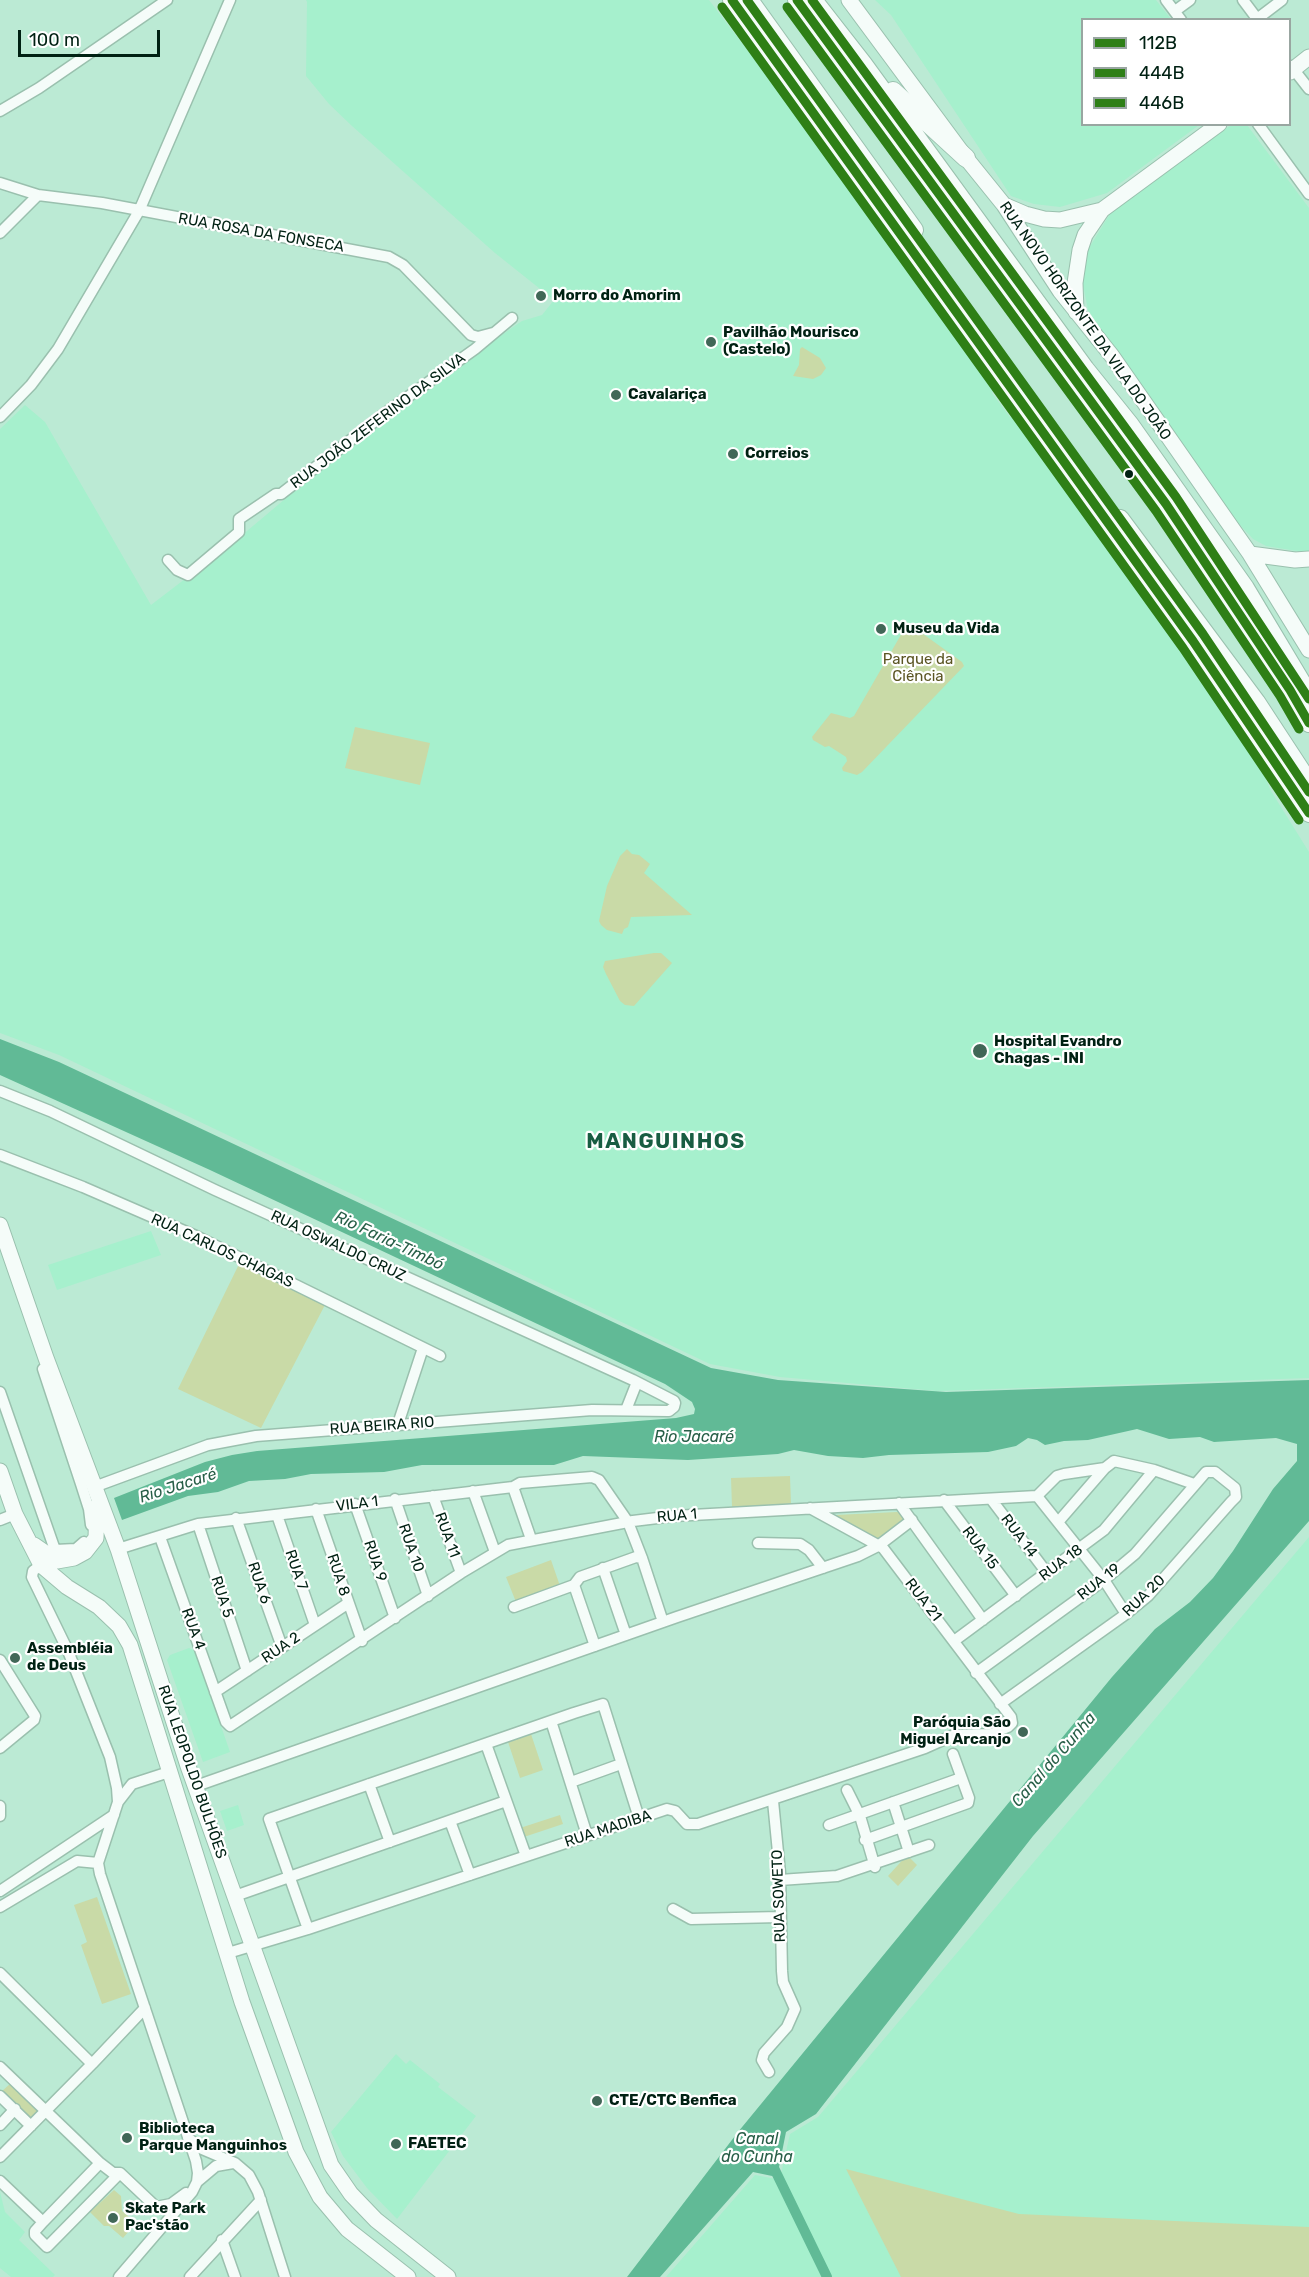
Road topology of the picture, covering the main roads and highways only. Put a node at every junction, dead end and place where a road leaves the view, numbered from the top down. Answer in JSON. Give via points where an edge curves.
{"nodes":[{"id":1,"x":732,"y":0,"type":"edge"},
{"id":2,"x":749,"y":0,"type":"edge"},
{"id":3,"x":797,"y":0,"type":"edge"},
{"id":4,"x":813,"y":0,"type":"edge"},
{"id":5,"x":820,"y":0,"type":"edge"},
{"id":6,"x":849,"y":0,"type":"edge"},
{"id":7,"x":827,"y":20,"type":"junction"},
{"id":8,"x":1309,"y":57,"type":"edge"},
{"id":9,"x":863,"y":64,"type":"junction"},
{"id":10,"x":1291,"y":68,"type":"edge"},
{"id":11,"x":1216,"y":126,"type":"edge"},
{"id":12,"x":966,"y":158,"type":"junction"},
{"id":13,"x":1004,"y":205,"type":"junction"},
{"id":14,"x":1102,"y":210,"type":"junction"},
{"id":15,"x":1076,"y":312,"type":"junction"},
{"id":16,"x":1130,"y":426,"type":"junction"},
{"id":17,"x":1166,"y":504,"type":"junction"},
{"id":18,"x":1250,"y":554,"type":"junction"},
{"id":19,"x":1309,"y":559,"type":"edge"},
{"id":20,"x":1309,"y":650,"type":"edge"},
{"id":21,"x":1309,"y":695,"type":"edge"},
{"id":22,"x":1309,"y":723,"type":"edge"},
{"id":23,"x":1309,"y":783,"type":"edge"},
{"id":24,"x":1309,"y":813,"type":"edge"},
{"id":25,"x":0,"y":1225,"type":"edge"},
{"id":26,"x":0,"y":1470,"type":"edge"},
{"id":27,"x":95,"y":1492,"type":"junction"},
{"id":28,"x":30,"y":1541,"type":"junction"},
{"id":29,"x":408,"y":2277,"type":"edge"},
{"id":30,"x":448,"y":2277,"type":"edge"}],
"edges":[{"from":1,"to":24,"type":"highway","via":[[1193,641]]},
{"from":2,"to":23,"type":"highway","via":[[954,291],[1256,702]]},
{"from":3,"to":17,"type":"highway"},
{"from":4,"to":7,"type":"highway"},
{"from":5,"to":7,"type":"highway"},
{"from":6,"to":12,"type":"main road","name":"RUA NOVO HORIZONTE DA VILA DO JOÃO"},
{"from":7,"to":9,"type":"highway"},
{"from":8,"to":10,"type":"main road"},
{"from":9,"to":12,"type":"highway"},
{"from":9,"to":16,"type":"highway"},
{"from":11,"to":14,"type":"main road"},
{"from":12,"to":13,"type":"main road","name":"RUA NOVO HORIZONTE DA VILA DO JOÃO"},
{"from":13,"to":14,"type":"main road","via":[[1025,214],[1060,220]]},
{"from":13,"to":15,"type":"main road","name":"RUA NOVO HORIZONTE DA VILA DO JOÃO"},
{"from":14,"to":15,"type":"main road","via":[[1080,250]]},
{"from":15,"to":18,"type":"main road","name":"RUA NOVO HORIZONTE DA VILA DO JOÃO","via":[[1112,356]]},
{"from":16,"to":17,"type":"highway"},
{"from":16,"to":21,"type":"highway","via":[[1245,588]]},
{"from":17,"to":22,"type":"highway"},
{"from":18,"to":19,"type":"main road"},
{"from":18,"to":20,"type":"main road","name":"RUA NOVO HORIZONTE DA VILA DO JOÃO"},
{"from":25,"to":27,"type":"main road","name":"RUA LEOPOLDO BULHÕES"},
{"from":26,"to":28,"type":"main road","name":"RUA LEOPOLDO BULHÕES","via":[[15,1514]]},
{"from":27,"to":28,"type":"main road","via":[[96,1538],[85,1552],[57,1561]]},
{"from":27,"to":30,"type":"main road","name":"RUA LEOPOLDO BULHÕES","via":[[330,2165],[376,2220]]},
{"from":28,"to":29,"type":"main road","name":"RUA LEOPOLDO BULHÕES","via":[[41,1565],[99,1607],[126,1635],[243,2002],[296,2152],[320,2197],[347,2229]]}]}
